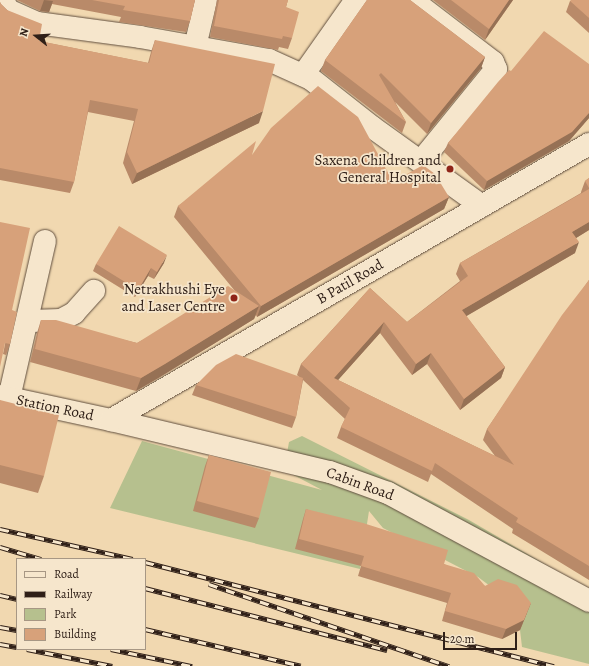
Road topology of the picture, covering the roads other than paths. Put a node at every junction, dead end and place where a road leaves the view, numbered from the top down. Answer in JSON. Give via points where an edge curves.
{"nodes":[{"id":1,"x":3,"y":0,"type":"edge"},
{"id":2,"x":206,"y":0,"type":"edge"},
{"id":3,"x":356,"y":0,"type":"edge"},
{"id":4,"x":412,"y":0,"type":"edge"},
{"id":5,"x":195,"y":46,"type":"junction"},
{"id":6,"x":303,"y":75,"type":"junction"},
{"id":7,"x":589,"y":144,"type":"edge"},
{"id":8,"x":422,"y":160,"type":"junction"},
{"id":9,"x":482,"y":206,"type":"junction"},
{"id":10,"x":45,"y":241,"type":"dead end"},
{"id":11,"x":94,"y":291,"type":"dead end"},
{"id":12,"x":26,"y":321,"type":"junction"},
{"id":13,"x":4,"y":397,"type":"edge"},
{"id":14,"x":111,"y":420,"type":"junction"},
{"id":15,"x":589,"y":601,"type":"edge"}],
"edges":[{"from":1,"to":5,"type":"street","via":[[8,10],[37,23]]},
{"from":2,"to":5,"type":"street"},
{"from":3,"to":6,"type":"street"},
{"from":4,"to":8,"type":"street","via":[[493,62],[496,69]]},
{"from":5,"to":6,"type":"street","via":[[269,60]]},
{"from":6,"to":8,"type":"street"},
{"from":7,"to":9,"type":"street","name":"B Patil Road"},
{"from":8,"to":9,"type":"street"},
{"from":9,"to":14,"type":"street","name":"B Patil Road"},
{"from":10,"to":12,"type":"street"},
{"from":11,"to":12,"type":"street","via":[[88,300],[61,320]]},
{"from":12,"to":13,"type":"street"},
{"from":13,"to":14,"type":"street","name":"Station Road"},
{"from":14,"to":15,"type":"street","name":"Cabin Road","via":[[330,472],[388,493]]}]}
